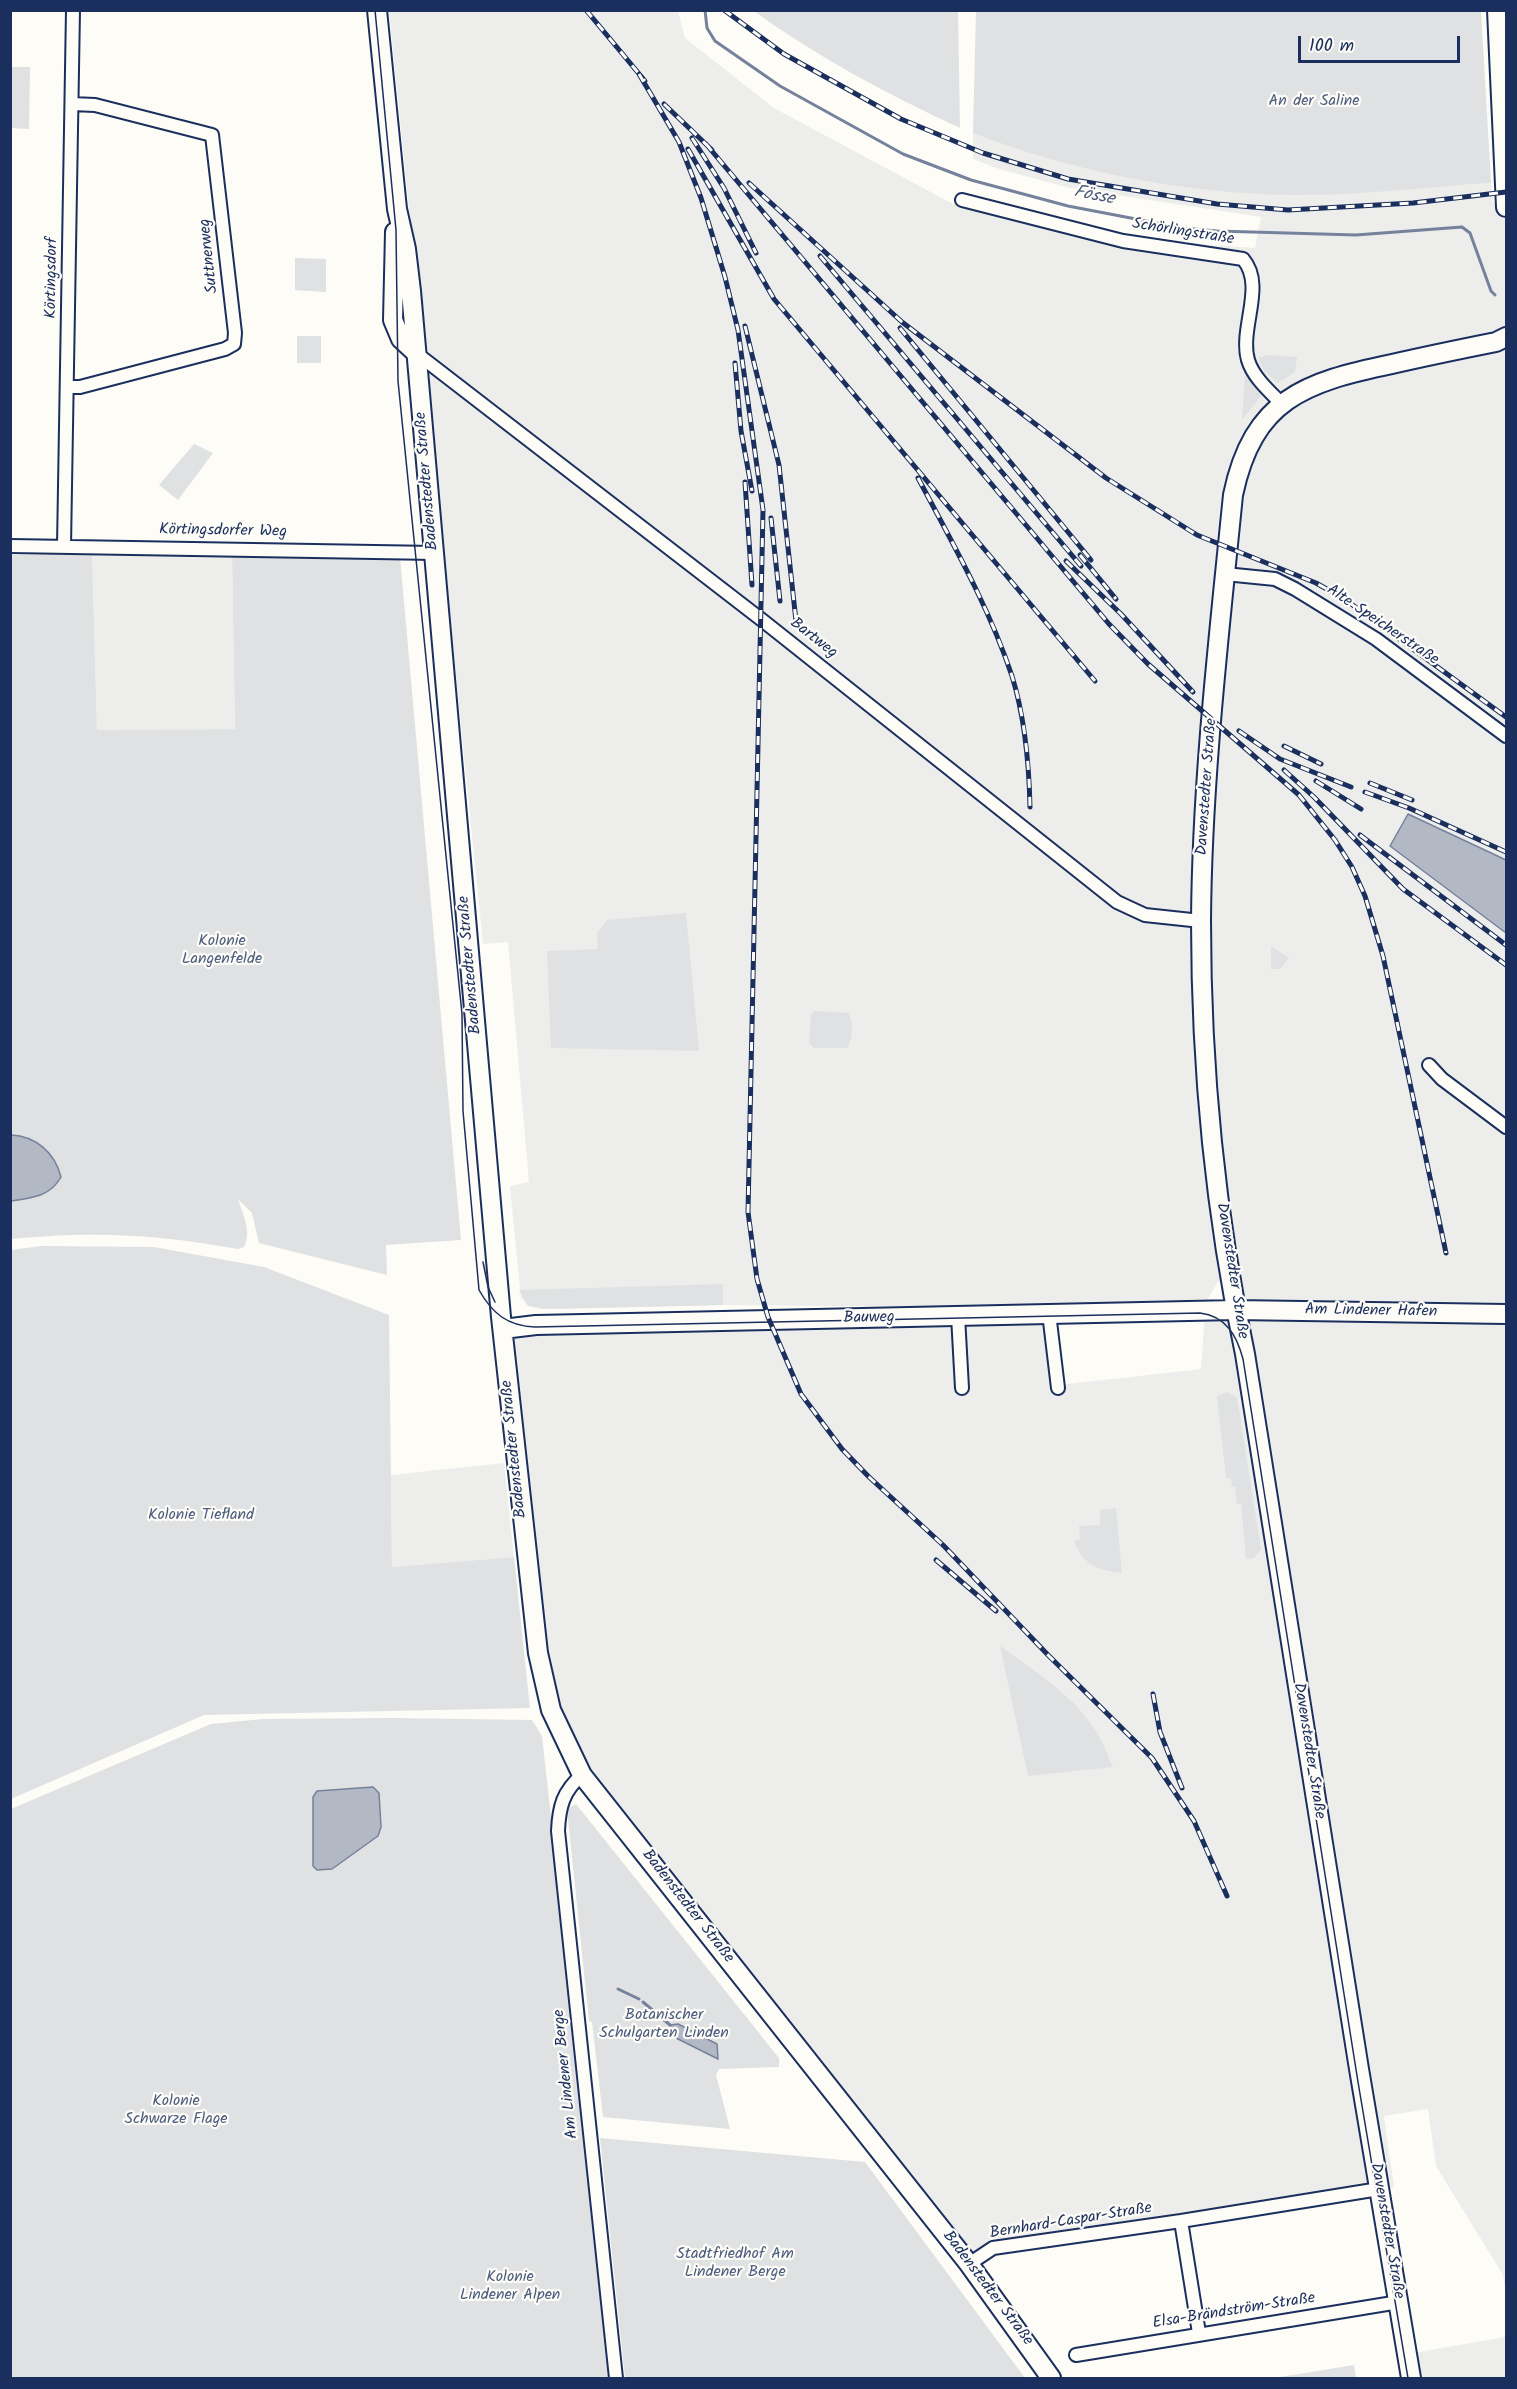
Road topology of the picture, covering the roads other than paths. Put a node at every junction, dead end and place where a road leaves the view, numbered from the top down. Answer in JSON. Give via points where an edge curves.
{"nodes":[{"id":1,"x":73,"y":10,"type":"edge"},
{"id":2,"x":377,"y":10,"type":"edge"},
{"id":3,"x":1497,"y":10,"type":"edge"},
{"id":4,"x":72,"y":104,"type":"junction"},
{"id":5,"x":962,"y":200,"type":"dead end"},
{"id":6,"x":1506,"y":207,"type":"edge"},
{"id":7,"x":1506,"y":337,"type":"edge"},
{"id":8,"x":416,"y":353,"type":"junction"},
{"id":9,"x":67,"y":387,"type":"junction"},
{"id":10,"x":1282,"y":404,"type":"junction"},
{"id":11,"x":10,"y":546,"type":"edge"},
{"id":12,"x":64,"y":546,"type":"junction"},
{"id":13,"x":435,"y":553,"type":"junction"},
{"id":14,"x":1226,"y":574,"type":"junction"},
{"id":15,"x":1506,"y":736,"type":"edge"},
{"id":16,"x":1202,"y":921,"type":"junction"},
{"id":17,"x":1429,"y":1065,"type":"dead end"},
{"id":18,"x":1506,"y":1127,"type":"edge"},
{"id":19,"x":1235,"y":1310,"type":"junction"},
{"id":20,"x":1049,"y":1313,"type":"junction"},
{"id":21,"x":1506,"y":1314,"type":"edge"},
{"id":22,"x":958,"y":1316,"type":"junction"},
{"id":23,"x":503,"y":1329,"type":"junction"},
{"id":24,"x":962,"y":1388,"type":"dead end"},
{"id":25,"x":1058,"y":1388,"type":"dead end"},
{"id":26,"x":582,"y":1775,"type":"junction"},
{"id":27,"x":1379,"y":2189,"type":"junction"},
{"id":28,"x":1181,"y":2221,"type":"junction"},
{"id":29,"x":969,"y":2264,"type":"junction"},
{"id":30,"x":1399,"y":2302,"type":"junction"},
{"id":31,"x":1199,"y":2333,"type":"junction"},
{"id":32,"x":1076,"y":2355,"type":"dead end"},
{"id":33,"x":616,"y":2379,"type":"edge"},
{"id":34,"x":1051,"y":2379,"type":"edge"},
{"id":35,"x":1411,"y":2379,"type":"edge"}],
"edges":[{"from":1,"to":4,"type":"street","name":"Körtingsdorf"},
{"from":2,"to":8,"type":"street","name":"Badenstedter Straße"},
{"from":3,"to":6,"type":"street"},
{"from":4,"to":9,"type":"street","name":"Körtingsdorf"},
{"from":4,"to":9,"type":"street","name":"Suttnerweg","via":[[95,105],[212,135],[235,333],[234,344],[225,349],[80,387]]},
{"from":5,"to":10,"type":"street","name":"Schörlingstraße","via":[[1123,241],[1243,259],[1250,267],[1252,281],[1248,360],[1258,379]]},
{"from":7,"to":10,"type":"street","name":"Davenstedter Straße","via":[[1341,375],[1301,390]]},
{"from":8,"to":13,"type":"street","name":"Badenstedter Straße"},
{"from":8,"to":16,"type":"street","name":"Bartweg","via":[[762,620],[1117,902],[1145,915]]},
{"from":9,"to":12,"type":"street","name":"Körtingsdorf"},
{"from":10,"to":14,"type":"street","name":"Davenstedter Straße","via":[[1262,424],[1238,471]]},
{"from":11,"to":12,"type":"street","name":"Körtingsdorfer Weg"},
{"from":12,"to":13,"type":"street","name":"Körtingsdorfer Weg"},
{"from":13,"to":23,"type":"street","name":"Badenstedter Straße"},
{"from":14,"to":15,"type":"street","name":"Alte Speicherstraße","via":[[1275,579],[1295,589],[1376,639]]},
{"from":14,"to":16,"type":"street","name":"Davenstedter Straße","via":[[1206,790]]},
{"from":16,"to":19,"type":"street","name":"Davenstedter Straße","via":[[1210,1112]]},
{"from":17,"to":18,"type":"street"},
{"from":19,"to":20,"type":"street","name":"Bauweg"},
{"from":19,"to":21,"type":"street","name":"Am Lindener Hafen"},
{"from":19,"to":27,"type":"street","name":"Davenstedter Straße"},
{"from":20,"to":22,"type":"street","name":"Bauweg"},
{"from":20,"to":25,"type":"street"},
{"from":22,"to":23,"type":"street","name":"Bauweg","via":[[536,1325]]},
{"from":22,"to":24,"type":"street"},
{"from":23,"to":26,"type":"street","name":"Badenstedter Straße","via":[[538,1653],[551,1710]]},
{"from":26,"to":29,"type":"street","name":"Badenstedter Straße"},
{"from":26,"to":33,"type":"street","name":"Am Lindener Berge","via":[[565,1792],[558,1831]]},
{"from":27,"to":28,"type":"street","name":"Bernhard-Caspar-Straße"},
{"from":27,"to":30,"type":"street","name":"Davenstedter Straße"},
{"from":28,"to":29,"type":"street","name":"Bernhard-Caspar-Straße","via":[[993,2248]]},
{"from":28,"to":31,"type":"street"},
{"from":29,"to":34,"type":"street","name":"Badenstedter Straße"},
{"from":30,"to":31,"type":"street","name":"Elsa-Brändström-Straße"},
{"from":30,"to":35,"type":"street","name":"Davenstedter Straße"},
{"from":31,"to":32,"type":"street","name":"Elsa-Brändström-Straße"}]}
